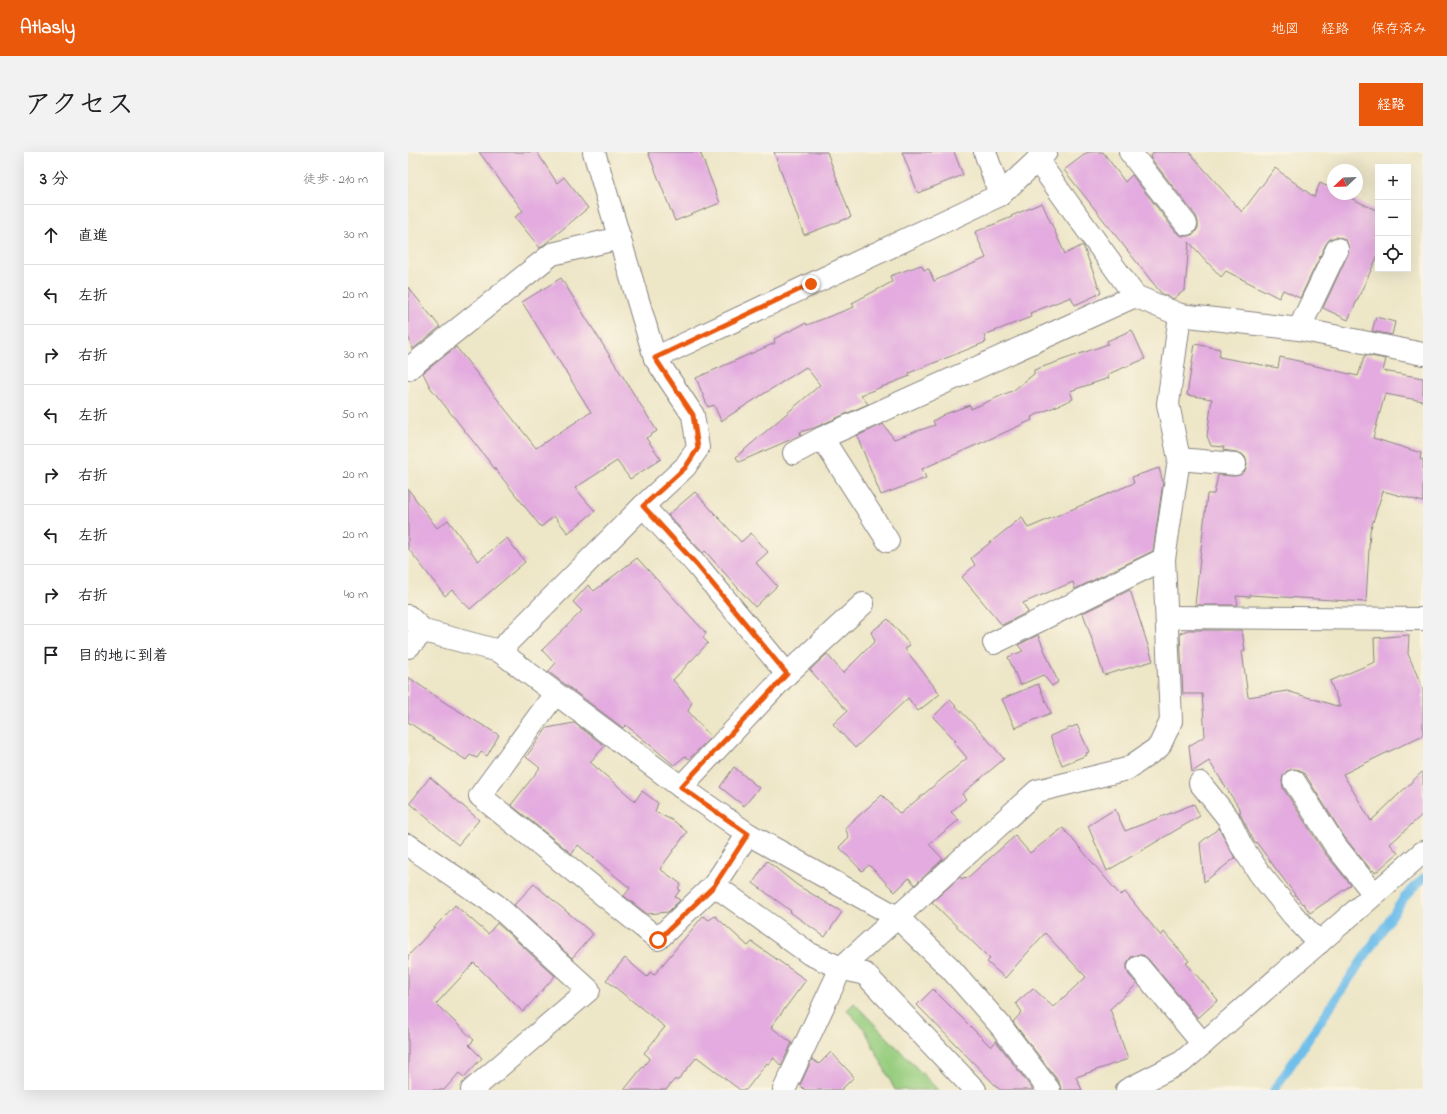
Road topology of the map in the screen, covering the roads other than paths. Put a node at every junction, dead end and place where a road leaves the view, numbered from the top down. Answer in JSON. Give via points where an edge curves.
{"nodes":[{"id":1,"x":594,"y":152,"type":"edge"},
{"id":2,"x":985,"y":152,"type":"edge"},
{"id":3,"x":1130,"y":152,"type":"edge"},
{"id":4,"x":1042,"y":156,"type":"edge"},
{"id":5,"x":1000,"y":195,"type":"junction"},
{"id":6,"x":1186,"y":224,"type":"dead end"},
{"id":7,"x":620,"y":238,"type":"junction"},
{"id":8,"x":1337,"y":249,"type":"dead end"},
{"id":9,"x":1135,"y":296,"type":"junction"},
{"id":10,"x":1180,"y":315,"type":"junction"},
{"id":11,"x":1299,"y":329,"type":"junction"},
{"id":12,"x":1423,"y":354,"type":"edge"},
{"id":13,"x":655,"y":358,"type":"junction"},
{"id":14,"x":408,"y":369,"type":"edge"},
{"id":15,"x":822,"y":438,"type":"junction"},
{"id":16,"x":794,"y":453,"type":"dead end"},
{"id":17,"x":1179,"y":459,"type":"junction"},
{"id":18,"x":1235,"y":464,"type":"dead end"},
{"id":19,"x":643,"y":506,"type":"junction"},
{"id":20,"x":888,"y":541,"type":"dead end"},
{"id":21,"x":1164,"y":559,"type":"junction"},
{"id":22,"x":863,"y":604,"type":"dead end"},
{"id":23,"x":408,"y":616,"type":"edge"},
{"id":24,"x":1167,"y":617,"type":"junction"},
{"id":25,"x":1423,"y":619,"type":"edge"},
{"id":26,"x":424,"y":631,"type":"junction"},
{"id":27,"x":994,"y":643,"type":"dead end"},
{"id":28,"x":408,"y":647,"type":"edge"},
{"id":29,"x":499,"y":651,"type":"junction"},
{"id":30,"x":787,"y":674,"type":"junction"},
{"id":31,"x":555,"y":694,"type":"junction"},
{"id":32,"x":1294,"y":781,"type":"dead end"},
{"id":33,"x":1200,"y":783,"type":"dead end"},
{"id":34,"x":681,"y":787,"type":"junction"},
{"id":35,"x":748,"y":834,"type":"junction"},
{"id":36,"x":408,"y":845,"type":"edge"},
{"id":37,"x":1423,"y":852,"type":"edge"},
{"id":38,"x":714,"y":886,"type":"junction"},
{"id":39,"x":1374,"y":894,"type":"junction"},
{"id":40,"x":897,"y":917,"type":"junction"},
{"id":41,"x":1319,"y":943,"type":"junction"},
{"id":42,"x":1139,"y":967,"type":"dead end"},
{"id":43,"x":841,"y":968,"type":"junction"},
{"id":44,"x":1203,"y":1044,"type":"junction"},
{"id":45,"x":472,"y":1090,"type":"edge"},
{"id":46,"x":784,"y":1090,"type":"edge"},
{"id":47,"x":974,"y":1090,"type":"edge"},
{"id":48,"x":1049,"y":1090,"type":"edge"},
{"id":49,"x":1127,"y":1090,"type":"edge"}],
"edges":[{"from":1,"to":7,"type":"street"},
{"from":2,"to":5,"type":"street"},
{"from":3,"to":6,"type":"street"},
{"from":4,"to":5,"type":"street"},
{"from":4,"to":9,"type":"street"},
{"from":5,"to":13,"type":"street"},
{"from":7,"to":13,"type":"street"},
{"from":7,"to":14,"type":"street","via":[[552,254]]},
{"from":8,"to":11,"type":"street"},
{"from":9,"to":10,"type":"street"},
{"from":9,"to":15,"type":"street"},
{"from":10,"to":11,"type":"street"},
{"from":10,"to":17,"type":"street","via":[[1168,404]]},
{"from":11,"to":12,"type":"street"},
{"from":13,"to":19,"type":"street","via":[[693,415],[698,448],[685,468]]},
{"from":15,"to":16,"type":"street"},
{"from":15,"to":20,"type":"street"},
{"from":17,"to":18,"type":"street"},
{"from":17,"to":21,"type":"street"},
{"from":19,"to":29,"type":"street"},
{"from":19,"to":30,"type":"street","via":[[697,565]]},
{"from":21,"to":24,"type":"street"},
{"from":21,"to":27,"type":"street"},
{"from":22,"to":30,"type":"street"},
{"from":23,"to":26,"type":"street"},
{"from":24,"to":25,"type":"street"},
{"from":24,"to":40,"type":"street","via":[[1171,721],[1159,747],[1127,769],[1037,791]]},
{"from":26,"to":28,"type":"street"},
{"from":26,"to":29,"type":"street"},
{"from":29,"to":31,"type":"street"},
{"from":30,"to":34,"type":"street"},
{"from":31,"to":34,"type":"street"},
{"from":31,"to":38,"type":"street","via":[[480,796],[658,940]]},
{"from":32,"to":39,"type":"street","via":[[1335,845]]},
{"from":33,"to":41,"type":"street","via":[[1228,818],[1241,845],[1260,874]]},
{"from":34,"to":35,"type":"street"},
{"from":35,"to":38,"type":"street"},
{"from":35,"to":40,"type":"street"},
{"from":36,"to":45,"type":"street","via":[[496,905],[589,990]]},
{"from":37,"to":39,"type":"street"},
{"from":38,"to":43,"type":"street","via":[[810,954]]},
{"from":39,"to":41,"type":"street"},
{"from":40,"to":43,"type":"street"},
{"from":40,"to":48,"type":"street","via":[[950,968],[1000,1025]]},
{"from":41,"to":44,"type":"street"},
{"from":42,"to":44,"type":"street"},
{"from":43,"to":46,"type":"street"},
{"from":43,"to":47,"type":"street","via":[[865,974]]},
{"from":44,"to":49,"type":"street","via":[[1182,1062]]}]}
